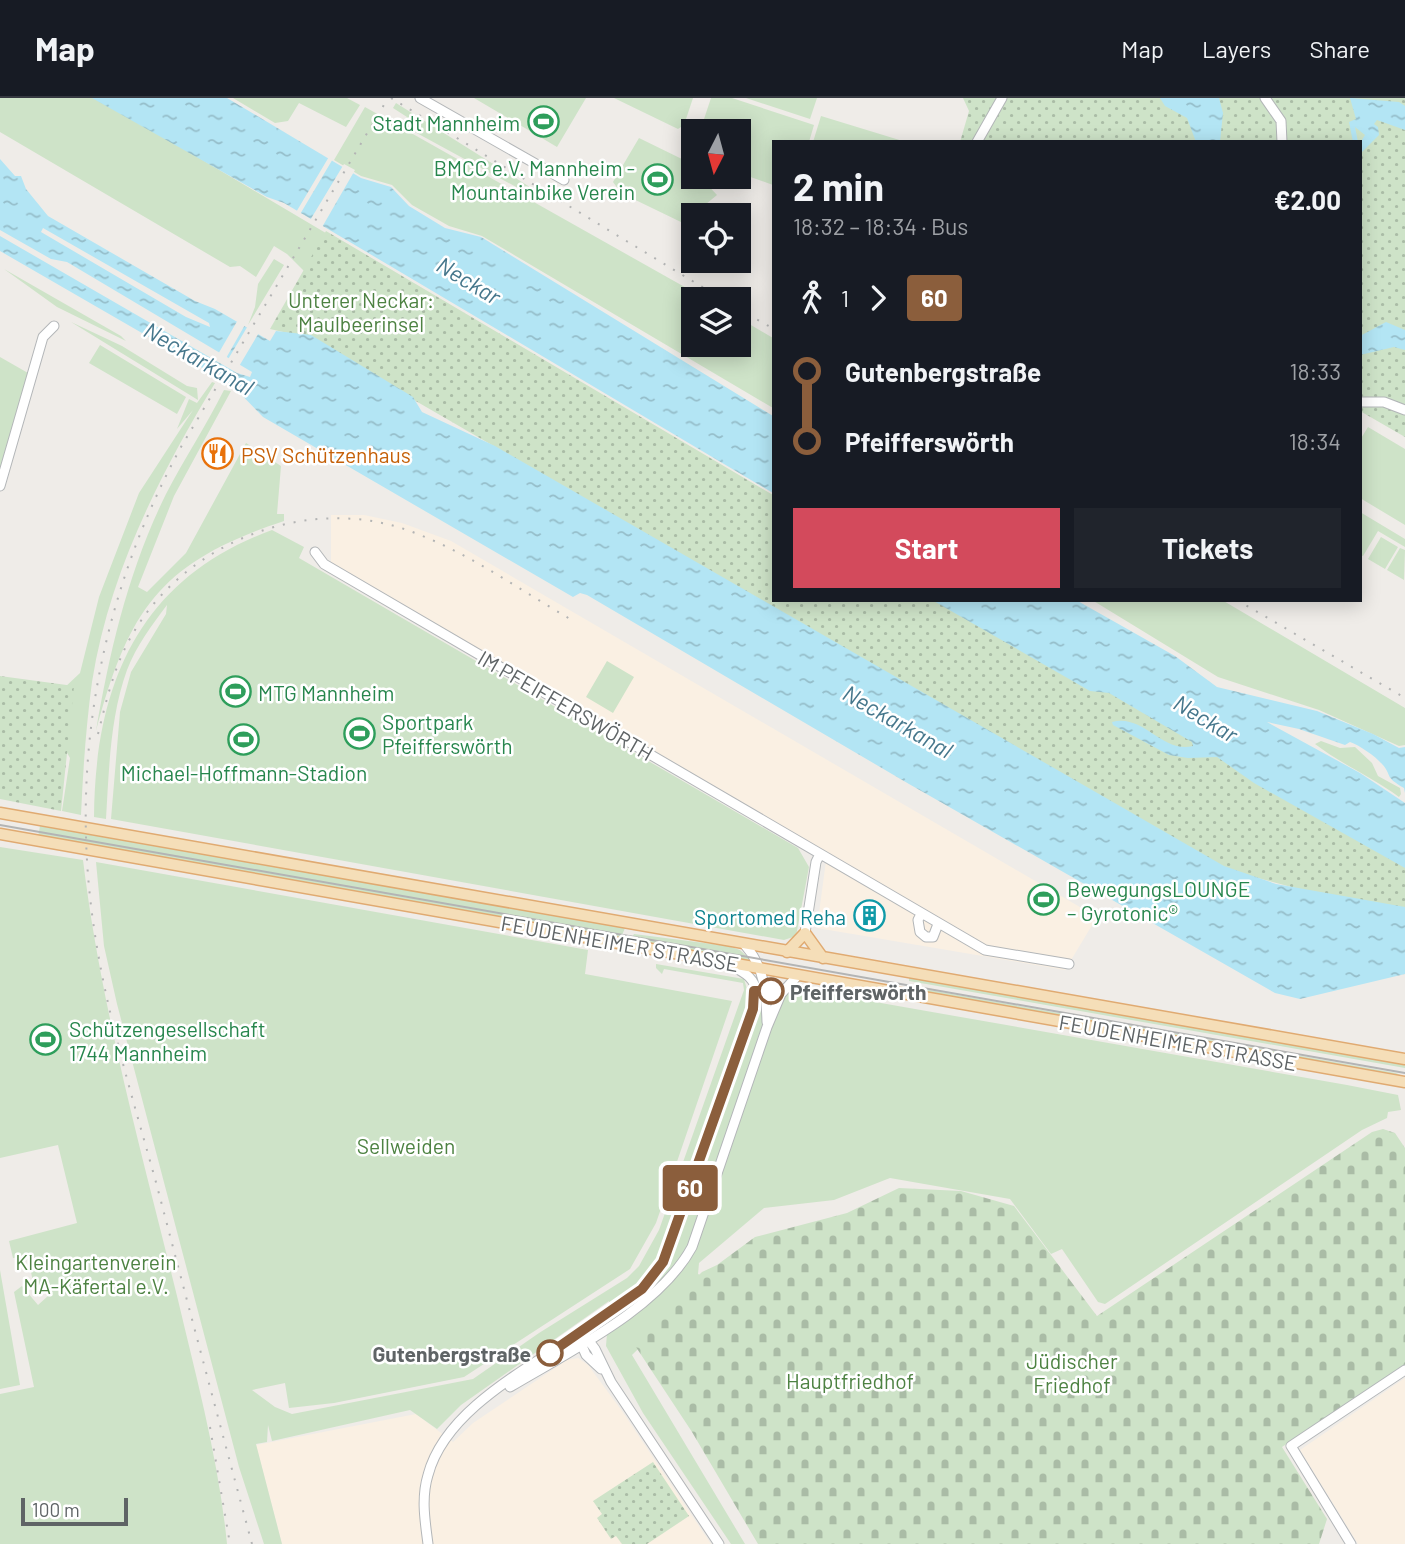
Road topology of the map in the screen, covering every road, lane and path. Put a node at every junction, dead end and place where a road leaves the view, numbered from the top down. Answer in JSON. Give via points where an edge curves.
{"nodes":[{"id":1,"x":420,"y":98,"type":"edge"},
{"id":2,"x":1003,"y":98,"type":"edge"},
{"id":3,"x":1265,"y":98,"type":"edge"},
{"id":4,"x":978,"y":140,"type":"edge"},
{"id":5,"x":1282,"y":140,"type":"edge"},
{"id":6,"x":564,"y":180,"type":"dead end"},
{"id":7,"x":54,"y":326,"type":"dead end"},
{"id":8,"x":1362,"y":402,"type":"edge"},
{"id":9,"x":1405,"y":410,"type":"edge"},
{"id":10,"x":0,"y":486,"type":"edge"},
{"id":11,"x":315,"y":552,"type":"dead end"},
{"id":12,"x":0,"y":813,"type":"edge"},
{"id":13,"x":36,"y":820,"type":"junction"},
{"id":14,"x":0,"y":834,"type":"edge"},
{"id":15,"x":22,"y":838,"type":"junction"},
{"id":16,"x":820,"y":854,"type":"junction"},
{"id":17,"x":921,"y":914,"type":"junction"},
{"id":18,"x":939,"y":924,"type":"junction"},
{"id":19,"x":644,"y":927,"type":"junction"},
{"id":20,"x":805,"y":933,"type":"junction"},
{"id":21,"x":628,"y":945,"type":"junction"},
{"id":22,"x":745,"y":945,"type":"junction"},
{"id":23,"x":787,"y":952,"type":"junction"},
{"id":24,"x":823,"y":958,"type":"junction"},
{"id":25,"x":726,"y":962,"type":"junction"},
{"id":26,"x":1069,"y":964,"type":"dead end"},
{"id":27,"x":761,"y":968,"type":"junction"},
{"id":28,"x":903,"y":972,"type":"junction"},
{"id":29,"x":798,"y":975,"type":"junction"},
{"id":30,"x":887,"y":990,"type":"junction"},
{"id":31,"x":767,"y":1027,"type":"junction"},
{"id":32,"x":1405,"y":1059,"type":"edge"},
{"id":33,"x":1405,"y":1082,"type":"edge"},
{"id":34,"x":578,"y":1333,"type":"junction"},
{"id":35,"x":589,"y":1339,"type":"junction"},
{"id":36,"x":579,"y":1345,"type":"junction"},
{"id":37,"x":1405,"y":1370,"type":"edge"},
{"id":38,"x":605,"y":1373,"type":"junction"},
{"id":39,"x":484,"y":1401,"type":"junction"},
{"id":40,"x":715,"y":1543,"type":"edge"},
{"id":41,"x":428,"y":1544,"type":"edge"},
{"id":42,"x":1351,"y":1544,"type":"edge"}],
"edges":[{"from":1,"to":6,"type":"street"},
{"from":2,"to":4,"type":"street"},
{"from":3,"to":5,"type":"street","via":[[1281,121]]},
{"from":7,"to":10,"type":"street","via":[[43,337]]},
{"from":8,"to":9,"type":"street","via":[[1384,402]]},
{"from":11,"to":16,"type":"street","name":"IM PFEIFFERSWÖRTH","via":[[324,564]]},
{"from":12,"to":13,"type":"main road","name":"FEUDENHEIMER STRASSE"},
{"from":13,"to":15,"type":"main road","via":[[36,831]]},
{"from":13,"to":19,"type":"main road","name":"FEUDENHEIMER STRASSE"},
{"from":14,"to":15,"type":"main road","name":"FEUDENHEIMER STRASSE"},
{"from":15,"to":21,"type":"main road","name":"FEUDENHEIMER STRASSE"},
{"from":16,"to":17,"type":"street","name":"IM PFEIFFERSWÖRTH"},
{"from":16,"to":20,"type":"street"},
{"from":17,"to":18,"type":"street","name":"IM PFEIFFERSWÖRTH"},
{"from":17,"to":18,"type":"street","name":"IM PFEIFFERSWÖRTH","via":[[920,932],[926,937],[933,936]]},
{"from":18,"to":26,"type":"street","name":"IM PFEIFFERSWÖRTH","via":[[985,950]]},
{"from":19,"to":21,"type":"main road","via":[[629,932]]},
{"from":19,"to":22,"type":"main road","name":"FEUDENHEIMER STRASSE"},
{"from":20,"to":23,"type":"main road"},
{"from":20,"to":24,"type":"main road"},
{"from":21,"to":25,"type":"main road","name":"FEUDENHEIMER STRASSE"},
{"from":22,"to":23,"type":"main road","name":"FEUDENHEIMER STRASSE"},
{"from":22,"to":27,"type":"street"},
{"from":23,"to":24,"type":"main road","name":"FEUDENHEIMER STRASSE"},
{"from":24,"to":28,"type":"main road","name":"FEUDENHEIMER STRASSE"},
{"from":25,"to":27,"type":"main road","name":"FEUDENHEIMER STRASSE"},
{"from":25,"to":34,"type":"street","via":[[749,976],[756,997],[670,1246],[642,1289]]},
{"from":27,"to":29,"type":"main road","name":"FEUDENHEIMER STRASSE"},
{"from":27,"to":31,"type":"street"},
{"from":28,"to":30,"type":"main road","via":[[902,986]]},
{"from":28,"to":32,"type":"main road","name":"FEUDENHEIMER STRASSE"},
{"from":29,"to":30,"type":"main road","name":"FEUDENHEIMER STRASSE"},
{"from":29,"to":31,"type":"street","via":[[781,994]]},
{"from":30,"to":33,"type":"main road","name":"FEUDENHEIMER STRASSE"},
{"from":31,"to":35,"type":"street","via":[[681,1269],[652,1296]]},
{"from":34,"to":35,"type":"street"},
{"from":34,"to":36,"type":"street"},
{"from":34,"to":39,"type":"street"},
{"from":35,"to":36,"type":"street"},
{"from":35,"to":38,"type":"street"},
{"from":36,"to":38,"type":"street"},
{"from":36,"to":39,"type":"street"},
{"from":37,"to":42,"type":"street","via":[[1291,1446]]},
{"from":38,"to":40,"type":"street"},
{"from":39,"to":41,"type":"street","via":[[456,1424],[433,1458],[424,1497]]}]}
